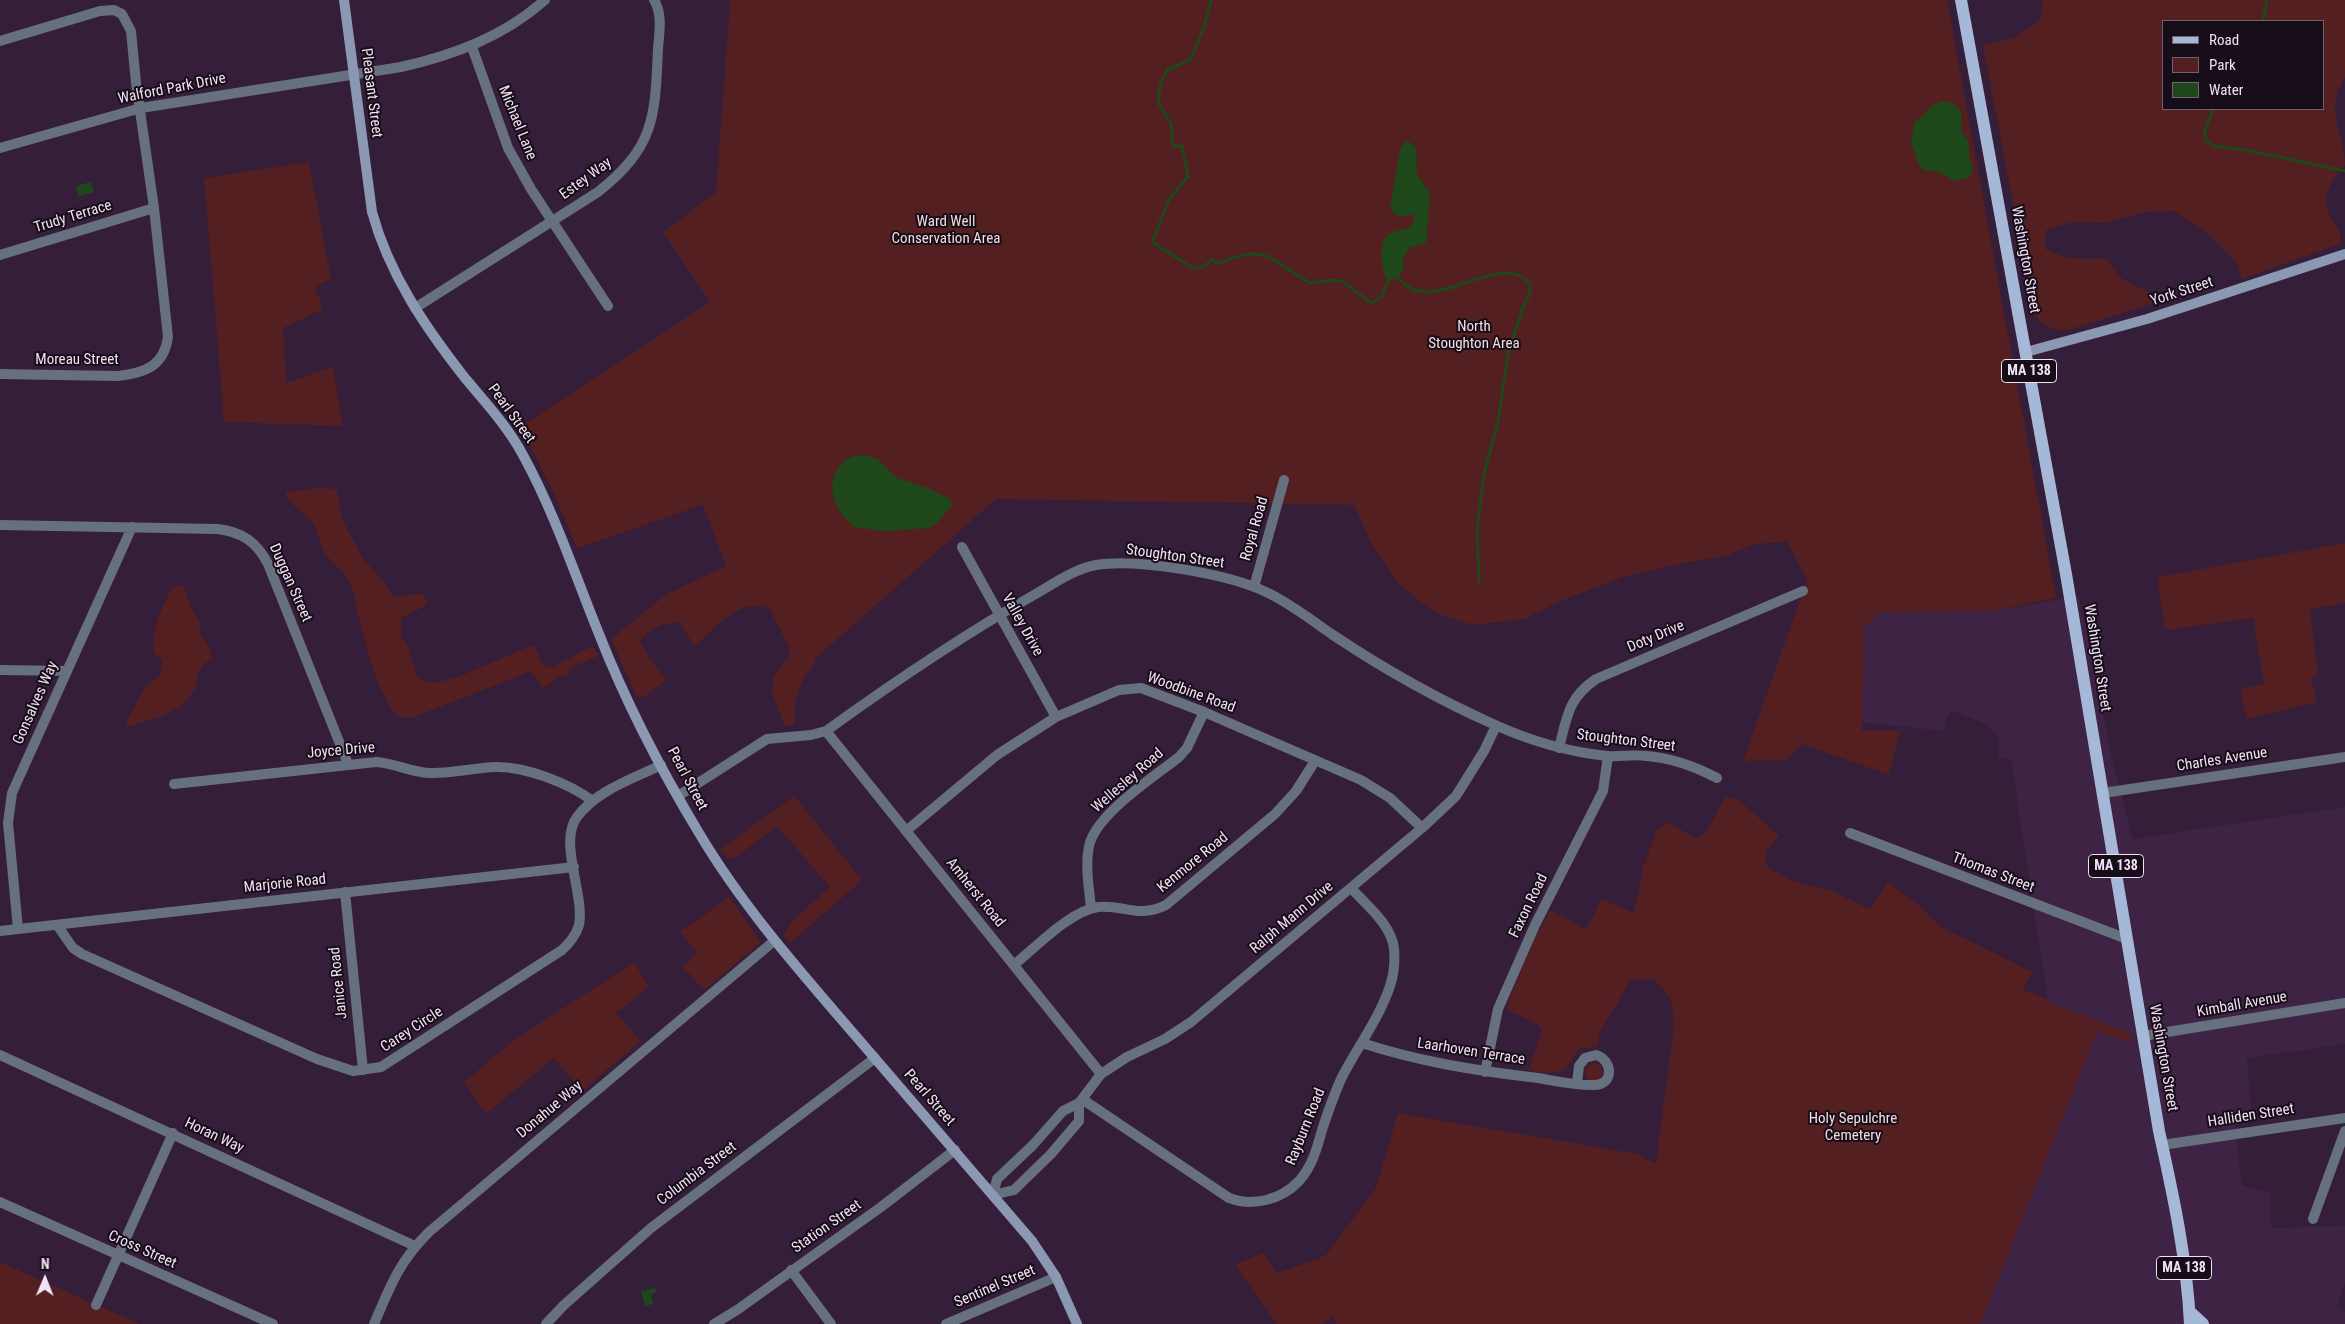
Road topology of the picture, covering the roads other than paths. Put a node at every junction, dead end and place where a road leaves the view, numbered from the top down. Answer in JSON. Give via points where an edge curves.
{"nodes":[{"id":1,"x":344,"y":0,"type":"edge"},
{"id":2,"x":545,"y":0,"type":"edge"},
{"id":3,"x":654,"y":0,"type":"edge"},
{"id":4,"x":1961,"y":0,"type":"edge"},
{"id":5,"x":0,"y":41,"type":"edge"},
{"id":6,"x":472,"y":47,"type":"junction"},
{"id":7,"x":354,"y":74,"type":"junction"},
{"id":8,"x":141,"y":108,"type":"junction"},
{"id":9,"x":0,"y":148,"type":"edge"},
{"id":10,"x":369,"y":190,"type":"joint"},
{"id":11,"x":154,"y":208,"type":"junction"},
{"id":12,"x":552,"y":221,"type":"junction"},
{"id":13,"x":2345,"y":254,"type":"edge"},
{"id":14,"x":0,"y":255,"type":"edge"},
{"id":15,"x":608,"y":306,"type":"dead end"},
{"id":16,"x":415,"y":308,"type":"junction"},
{"id":17,"x":2026,"y":352,"type":"junction"},
{"id":18,"x":0,"y":374,"type":"edge"},
{"id":19,"x":1284,"y":480,"type":"dead end"},
{"id":20,"x":0,"y":525,"type":"edge"},
{"id":21,"x":132,"y":527,"type":"junction"},
{"id":22,"x":962,"y":547,"type":"dead end"},
{"id":23,"x":1254,"y":587,"type":"junction"},
{"id":24,"x":1803,"y":591,"type":"dead end"},
{"id":25,"x":999,"y":615,"type":"junction"},
{"id":26,"x":0,"y":670,"type":"edge"},
{"id":27,"x":67,"y":671,"type":"junction"},
{"id":28,"x":1204,"y":712,"type":"junction"},
{"id":29,"x":1056,"y":717,"type":"junction"},
{"id":30,"x":1496,"y":726,"type":"junction"},
{"id":31,"x":826,"y":731,"type":"junction"},
{"id":32,"x":1559,"y":748,"type":"junction"},
{"id":33,"x":1608,"y":756,"type":"junction"},
{"id":34,"x":2345,"y":757,"type":"edge"},
{"id":35,"x":1315,"y":761,"type":"junction"},
{"id":36,"x":348,"y":764,"type":"junction"},
{"id":37,"x":661,"y":765,"type":"junction"},
{"id":38,"x":1717,"y":778,"type":"dead end"},
{"id":39,"x":174,"y":784,"type":"dead end"},
{"id":40,"x":2103,"y":793,"type":"junction"},
{"id":41,"x":678,"y":796,"type":"junction"},
{"id":42,"x":593,"y":801,"type":"junction"},
{"id":43,"x":4,"y":820,"type":"edge"},
{"id":44,"x":1422,"y":828,"type":"junction"},
{"id":45,"x":906,"y":831,"type":"junction"},
{"id":46,"x":1850,"y":833,"type":"dead end"},
{"id":47,"x":574,"y":867,"type":"junction"},
{"id":48,"x":1351,"y":888,"type":"junction"},
{"id":49,"x":345,"y":892,"type":"junction"},
{"id":50,"x":1091,"y":908,"type":"junction"},
{"id":51,"x":57,"y":925,"type":"junction"},
{"id":52,"x":18,"y":929,"type":"junction"},
{"id":53,"x":0,"y":931,"type":"edge"},
{"id":54,"x":2127,"y":939,"type":"junction"},
{"id":55,"x":774,"y":941,"type":"junction"},
{"id":56,"x":1014,"y":965,"type":"junction"},
{"id":57,"x":2345,"y":1003,"type":"edge"},
{"id":58,"x":2143,"y":1036,"type":"junction"},
{"id":59,"x":1362,"y":1043,"type":"junction"},
{"id":60,"x":0,"y":1055,"type":"edge"},
{"id":61,"x":875,"y":1058,"type":"junction"},
{"id":62,"x":363,"y":1070,"type":"junction"},
{"id":63,"x":1484,"y":1072,"type":"junction"},
{"id":64,"x":1100,"y":1074,"type":"junction"},
{"id":65,"x":1577,"y":1084,"type":"dead end"},
{"id":66,"x":1081,"y":1101,"type":"junction"},
{"id":67,"x":2345,"y":1118,"type":"edge"},
{"id":68,"x":2345,"y":1131,"type":"edge"},
{"id":69,"x":173,"y":1133,"type":"junction"},
{"id":70,"x":2162,"y":1145,"type":"junction"},
{"id":71,"x":955,"y":1150,"type":"junction"},
{"id":72,"x":993,"y":1195,"type":"junction"},
{"id":73,"x":0,"y":1202,"type":"edge"},
{"id":74,"x":2313,"y":1219,"type":"dead end"},
{"id":75,"x":415,"y":1246,"type":"junction"},
{"id":76,"x":117,"y":1255,"type":"junction"},
{"id":77,"x":791,"y":1270,"type":"junction"},
{"id":78,"x":1056,"y":1277,"type":"junction"},
{"id":79,"x":96,"y":1305,"type":"dead end"},
{"id":80,"x":2189,"y":1311,"type":"junction"},
{"id":81,"x":273,"y":1324,"type":"edge"},
{"id":82,"x":374,"y":1324,"type":"edge"},
{"id":83,"x":546,"y":1324,"type":"edge"},
{"id":84,"x":714,"y":1324,"type":"edge"},
{"id":85,"x":831,"y":1324,"type":"edge"},
{"id":86,"x":946,"y":1324,"type":"edge"},
{"id":87,"x":1077,"y":1324,"type":"edge"},
{"id":88,"x":2190,"y":1324,"type":"edge"},
{"id":89,"x":2203,"y":1324,"type":"edge"}],
"edges":[{"from":1,"to":7,"type":"main road","name":"Pleasant Street"},
{"from":2,"to":6,"type":"street","via":[[504,30]]},
{"from":3,"to":12,"type":"street","name":"Estey Way","via":[[660,25],[656,102],[648,133],[620,175]]},
{"from":4,"to":17,"type":"main road","name":"Washington Street","number":"MA 138"},
{"from":5,"to":8,"type":"street","via":[[100,10],[114,10],[126,19],[131,31]]},
{"from":6,"to":7,"type":"street","via":[[401,68]]},
{"from":6,"to":12,"type":"street","name":"Michael Lane","via":[[508,148]]},
{"from":7,"to":8,"type":"street","name":"Walford Park Drive"},
{"from":7,"to":10,"type":"main road","name":"Pleasant Street"},
{"from":8,"to":9,"type":"street","name":"Walford Park Drive"},
{"from":8,"to":11,"type":"street"},
{"from":10,"to":16,"type":"main road","name":"Pearl Street","via":[[380,240],[391,267]]},
{"from":11,"to":14,"type":"street","name":"Trudy Terrace"},
{"from":11,"to":18,"type":"street","name":"Moreau Street","via":[[168,337],[160,360],[133,374],[118,376]]},
{"from":12,"to":15,"type":"street","name":"Michael Lane"},
{"from":12,"to":16,"type":"street","name":"Estey Way"},
{"from":13,"to":17,"type":"main road","name":"York Street","via":[[2147,320]]},
{"from":16,"to":37,"type":"main road","name":"Pearl Street","via":[[523,455],[600,638]]},
{"from":17,"to":40,"type":"main road","name":"Washington Street","number":"MA 138"},
{"from":19,"to":23,"type":"street","name":"Royal Road"},
{"from":20,"to":21,"type":"street","name":"Duggan Street"},
{"from":21,"to":27,"type":"street","name":"Gonsalves Way"},
{"from":21,"to":36,"type":"street","name":"Duggan Street","via":[[218,529],[242,535],[255,544],[268,564]]},
{"from":22,"to":25,"type":"street","name":"Valley Drive"},
{"from":23,"to":25,"type":"street","name":"Stoughton Street","via":[[1210,573],[1133,564],[1095,565],[1079,570]]},
{"from":23,"to":30,"type":"street","name":"Stoughton Street","via":[[1289,605],[1404,679]]},
{"from":24,"to":32,"type":"street","name":"Doty Drive","via":[[1596,679],[1572,702]]},
{"from":25,"to":29,"type":"street","name":"Valley Drive"},
{"from":25,"to":31,"type":"street","name":"Stoughton Street","via":[[924,661]]},
{"from":26,"to":27,"type":"street"},
{"from":27,"to":43,"type":"street","name":"Gonsalves Way","via":[[17,781]]},
{"from":28,"to":29,"type":"street","name":"Woodbine Road","via":[[1141,688],[1119,690]]},
{"from":28,"to":35,"type":"street","name":"Woodbine Road"},
{"from":28,"to":50,"type":"street","name":"Wellesley Road","via":[[1192,739],[1179,757],[1107,815],[1096,829],[1088,853]]},
{"from":29,"to":45,"type":"street","name":"Woodbine Road","via":[[997,755]]},
{"from":30,"to":32,"type":"street","name":"Stoughton Street"},
{"from":30,"to":44,"type":"street","name":"Ralph Mann Drive","via":[[1456,796]]},
{"from":31,"to":41,"type":"street","name":"Stoughton Street","via":[[767,739]]},
{"from":31,"to":45,"type":"street","name":"Amherst Road"},
{"from":32,"to":33,"type":"street","name":"Stoughton Street"},
{"from":33,"to":38,"type":"street","name":"Stoughton Street","via":[[1646,755],[1690,764]]},
{"from":33,"to":63,"type":"street","name":"Faxon Road","via":[[1603,791],[1535,925],[1498,1010]]},
{"from":34,"to":40,"type":"street","name":"Charles Avenue"},
{"from":35,"to":44,"type":"street","name":"Woodbine Road","via":[[1377,789]]},
{"from":35,"to":50,"type":"street","name":"Kenmore Road","via":[[1296,791],[1275,814],[1166,905],[1142,912]]},
{"from":36,"to":39,"type":"street","name":"Joyce Drive"},
{"from":36,"to":42,"type":"street","name":"Joyce Drive","via":[[386,763],[418,773],[512,768],[572,788]]},
{"from":37,"to":41,"type":"main road","name":"Pearl Street"},
{"from":37,"to":42,"type":"street","name":"Carey Circle"},
{"from":40,"to":54,"type":"main road","name":"Washington Street","number":"MA 138"},
{"from":41,"to":55,"type":"main road","name":"Pearl Street","via":[[729,881]]},
{"from":42,"to":47,"type":"street","name":"Carey Circle","via":[[572,826]]},
{"from":43,"to":52,"type":"street","name":"Gonsalves Way"},
{"from":44,"to":48,"type":"street","name":"Ralph Mann Drive"},
{"from":45,"to":56,"type":"street","name":"Amherst Road"},
{"from":46,"to":54,"type":"street","name":"Thomas Street"},
{"from":47,"to":49,"type":"street","name":"Marjorie Road"},
{"from":47,"to":62,"type":"street","name":"Carey Circle","via":[[579,925],[574,938],[562,950],[389,1063]]},
{"from":48,"to":59,"type":"street","name":"Rayburn Road","via":[[1380,919],[1390,933],[1394,947],[1390,985]]},
{"from":48,"to":64,"type":"street","name":"Ralph Mann Drive","via":[[1191,1022]]},
{"from":49,"to":51,"type":"street","name":"Marjorie Road"},
{"from":49,"to":62,"type":"street","name":"Janice Road"},
{"from":50,"to":56,"type":"street","via":[[1075,916]]},
{"from":51,"to":52,"type":"street","name":"Marjorie Road"},
{"from":51,"to":62,"type":"street","name":"Carey Circle","via":[[73,948],[82,954],[316,1059],[341,1069]]},
{"from":52,"to":53,"type":"street","name":"Marjorie Road"},
{"from":54,"to":58,"type":"main road","name":"Washington Street","number":"MA 138"},
{"from":55,"to":61,"type":"main road","name":"Pearl Street"},
{"from":55,"to":75,"type":"street","name":"Donahue Way"},
{"from":56,"to":64,"type":"street","name":"Amherst Road"},
{"from":57,"to":58,"type":"street","name":"Kimball Avenue"},
{"from":58,"to":70,"type":"main road","name":"Washington Street","number":"MA 138"},
{"from":59,"to":63,"type":"street","name":"Laarhoven Terrace","via":[[1422,1061]]},
{"from":59,"to":66,"type":"street","name":"Rayburn Road","via":[[1339,1085],[1306,1173],[1286,1191],[1258,1202],[1239,1201],[1218,1191]]},
{"from":60,"to":69,"type":"street","name":"Horan Way"},
{"from":61,"to":71,"type":"main road","name":"Pearl Street"},
{"from":61,"to":83,"type":"street","name":"Columbia Street","via":[[651,1228]]},
{"from":63,"to":65,"type":"street","name":"Laarhoven Terrace"},
{"from":64,"to":66,"type":"street","name":"Ralph Mann Drive"},
{"from":66,"to":72,"type":"street","name":"Ralph Mann Drive","via":[[1063,1111],[997,1179]]},
{"from":66,"to":72,"type":"street","name":"Ralph Mann Drive","via":[[1079,1121],[1051,1154],[1014,1190]]},
{"from":67,"to":70,"type":"street","name":"Halliden Street"},
{"from":68,"to":74,"type":"street"},
{"from":69,"to":75,"type":"street","name":"Horan Way"},
{"from":69,"to":76,"type":"street"},
{"from":70,"to":80,"type":"main road","name":"Washington Street","number":"MA 138"},
{"from":71,"to":72,"type":"main road","name":"Pearl Street"},
{"from":71,"to":77,"type":"street","name":"Station Street"},
{"from":72,"to":78,"type":"main road","name":"Pearl Street","via":[[1032,1241]]},
{"from":73,"to":76,"type":"street","name":"Cross Street"},
{"from":75,"to":82,"type":"street","name":"Donahue Way","via":[[398,1270]]},
{"from":76,"to":79,"type":"street"},
{"from":76,"to":81,"type":"street","name":"Cross Street"},
{"from":77,"to":84,"type":"street","name":"Station Street"},
{"from":77,"to":85,"type":"street"},
{"from":78,"to":86,"type":"street","name":"Sentinel Street"},
{"from":78,"to":87,"type":"main road","name":"Pearl Street"},
{"from":80,"to":88,"type":"main road","name":"Washington Street","number":"MA 138"},
{"from":80,"to":89,"type":"main road"}]}
